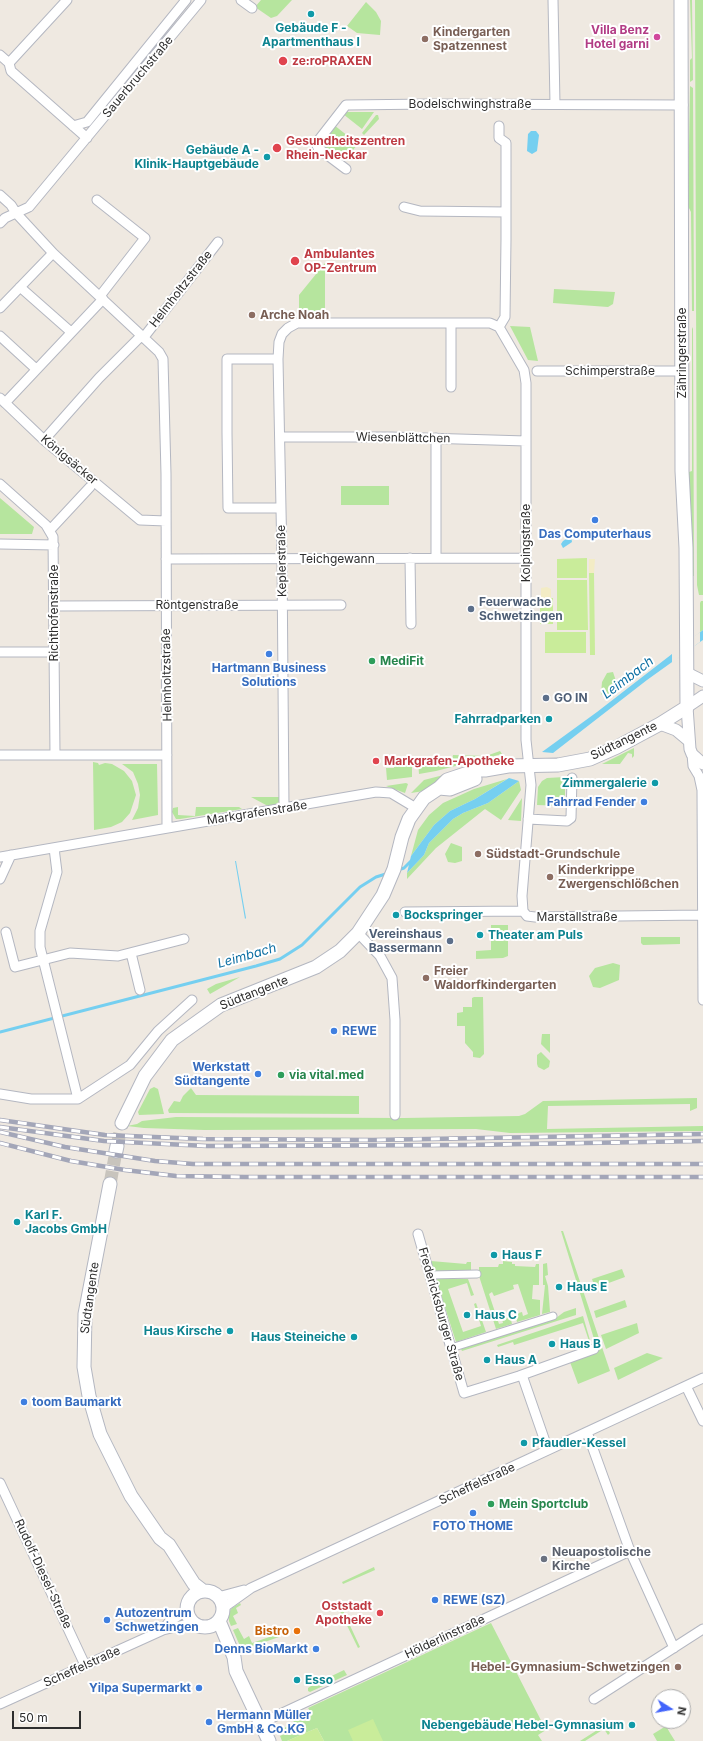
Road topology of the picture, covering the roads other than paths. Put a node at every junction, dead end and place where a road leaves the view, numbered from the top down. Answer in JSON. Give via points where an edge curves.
{"nodes":[{"id":1,"x":66,"y":0,"type":"edge"},
{"id":2,"x":186,"y":0,"type":"edge"},
{"id":3,"x":201,"y":0,"type":"edge"},
{"id":4,"x":241,"y":0,"type":"edge"},
{"id":5,"x":553,"y":0,"type":"edge"},
{"id":6,"x":681,"y":0,"type":"edge"},
{"id":7,"x":252,"y":8,"type":"dead end"},
{"id":8,"x":0,"y":55,"type":"edge"},
{"id":9,"x":9,"y":63,"type":"junction"},
{"id":10,"x":555,"y":104,"type":"junction"},
{"id":11,"x":683,"y":105,"type":"junction"},
{"id":12,"x":73,"y":126,"type":"junction"},
{"id":13,"x":499,"y":126,"type":"dead end"},
{"id":14,"x":87,"y":138,"type":"junction"},
{"id":15,"x":346,"y":169,"type":"dead end"},
{"id":16,"x":0,"y":195,"type":"edge"},
{"id":17,"x":97,"y":200,"type":"dead end"},
{"id":18,"x":404,"y":207,"type":"dead end"},
{"id":19,"x":506,"y":212,"type":"junction"},
{"id":20,"x":16,"y":213,"type":"junction"},
{"id":21,"x":0,"y":223,"type":"edge"},
{"id":22,"x":218,"y":242,"type":"dead end"},
{"id":23,"x":52,"y":253,"type":"junction"},
{"id":24,"x":20,"y":286,"type":"junction"},
{"id":25,"x":101,"y":297,"type":"junction"},
{"id":26,"x":0,"y":308,"type":"edge"},
{"id":27,"x":451,"y":324,"type":"junction"},
{"id":28,"x":499,"y":327,"type":"junction"},
{"id":29,"x":71,"y":332,"type":"junction"},
{"id":30,"x":0,"y":336,"type":"edge"},
{"id":31,"x":143,"y":336,"type":"junction"},
{"id":32,"x":278,"y":359,"type":"junction"},
{"id":33,"x":36,"y":369,"type":"junction"},
{"id":34,"x":537,"y":371,"type":"dead end"},
{"id":35,"x":683,"y":371,"type":"junction"},
{"id":36,"x":451,"y":387,"type":"dead end"},
{"id":37,"x":3,"y":401,"type":"edge"},
{"id":38,"x":280,"y":437,"type":"junction"},
{"id":39,"x":436,"y":438,"type":"junction"},
{"id":40,"x":44,"y":440,"type":"junction"},
{"id":41,"x":526,"y":441,"type":"junction"},
{"id":42,"x":0,"y":484,"type":"edge"},
{"id":43,"x":90,"y":487,"type":"dead end"},
{"id":44,"x":281,"y":508,"type":"junction"},
{"id":45,"x":166,"y":521,"type":"junction"},
{"id":46,"x":50,"y":530,"type":"junction"},
{"id":47,"x":0,"y":544,"type":"edge"},
{"id":48,"x":54,"y":545,"type":"junction"},
{"id":49,"x":410,"y":558,"type":"junction"},
{"id":50,"x":436,"y":558,"type":"junction"},
{"id":51,"x":526,"y":558,"type":"junction"},
{"id":52,"x":166,"y":559,"type":"junction"},
{"id":53,"x":282,"y":559,"type":"junction"},
{"id":54,"x":282,"y":604,"type":"junction"},
{"id":55,"x":166,"y":605,"type":"junction"},
{"id":56,"x":341,"y":605,"type":"dead end"},
{"id":57,"x":54,"y":606,"type":"junction"},
{"id":58,"x":411,"y":624,"type":"dead end"},
{"id":59,"x":0,"y":652,"type":"edge"},
{"id":60,"x":54,"y":652,"type":"junction"},
{"id":61,"x":687,"y":673,"type":"junction"},
{"id":62,"x":703,"y":681,"type":"edge"},
{"id":63,"x":703,"y":696,"type":"edge"},
{"id":64,"x":687,"y":706,"type":"junction"},
{"id":65,"x":660,"y":724,"type":"junction"},
{"id":66,"x":688,"y":740,"type":"junction"},
{"id":67,"x":692,"y":754,"type":"junction"},
{"id":68,"x":0,"y":755,"type":"edge"},
{"id":69,"x":55,"y":755,"type":"junction"},
{"id":70,"x":167,"y":756,"type":"junction"},
{"id":71,"x":703,"y":764,"type":"edge"},
{"id":72,"x":528,"y":765,"type":"junction"},
{"id":73,"x":572,"y":778,"type":"dead end"},
{"id":74,"x":284,"y":808,"type":"junction"},
{"id":75,"x":416,"y":808,"type":"junction"},
{"id":76,"x":528,"y":819,"type":"junction"},
{"id":77,"x":167,"y":828,"type":"junction"},
{"id":78,"x":54,"y":848,"type":"junction"},
{"id":79,"x":11,"y":855,"type":"junction"},
{"id":80,"x":0,"y":857,"type":"edge"},
{"id":81,"x":0,"y":879,"type":"edge"},
{"id":82,"x":523,"y":911,"type":"junction"},
{"id":83,"x":405,"y":912,"type":"dead end"},
{"id":84,"x":703,"y":916,"type":"edge"},
{"id":85,"x":6,"y":932,"type":"dead end"},
{"id":86,"x":358,"y":933,"type":"junction"},
{"id":87,"x":184,"y":939,"type":"dead end"},
{"id":88,"x":132,"y":953,"type":"junction"},
{"id":89,"x":43,"y":960,"type":"junction"},
{"id":90,"x":140,"y":990,"type":"dead end"},
{"id":91,"x":192,"y":1000,"type":"dead end"},
{"id":92,"x":703,"y":1000,"type":"edge"},
{"id":93,"x":0,"y":1094,"type":"edge"},
{"id":94,"x":78,"y":1099,"type":"junction"},
{"id":95,"x":395,"y":1115,"type":"dead end"},
{"id":96,"x":122,"y":1124,"type":"tunnel mouth"},
{"id":97,"x":110,"y":1184,"type":"tunnel mouth"},
{"id":98,"x":418,"y":1234,"type":"dead end"},
{"id":99,"x":477,"y":1274,"type":"dead end"},
{"id":100,"x":429,"y":1275,"type":"junction"},
{"id":101,"x":553,"y":1316,"type":"dead end"},
{"id":102,"x":451,"y":1348,"type":"junction"},
{"id":103,"x":594,"y":1350,"type":"dead end"},
{"id":104,"x":522,"y":1375,"type":"junction"},
{"id":105,"x":703,"y":1378,"type":"edge"},
{"id":106,"x":686,"y":1386,"type":"junction"},
{"id":107,"x":703,"y":1421,"type":"edge"},
{"id":108,"x":587,"y":1432,"type":"junction"},
{"id":109,"x":548,"y":1450,"type":"junction"},
{"id":110,"x":0,"y":1484,"type":"edge"},
{"id":111,"x":160,"y":1538,"type":"junction"},
{"id":112,"x":630,"y":1551,"type":"junction"},
{"id":113,"x":203,"y":1591,"type":"junction"},
{"id":114,"x":220,"y":1602,"type":"junction"},
{"id":115,"x":189,"y":1604,"type":"junction"},
{"id":116,"x":219,"y":1621,"type":"junction"},
{"id":117,"x":192,"y":1622,"type":"junction"},
{"id":118,"x":207,"y":1627,"type":"junction"},
{"id":119,"x":703,"y":1629,"type":"edge"},
{"id":120,"x":163,"y":1630,"type":"junction"},
{"id":121,"x":674,"y":1648,"type":"junction"},
{"id":122,"x":85,"y":1665,"type":"junction"},
{"id":123,"x":236,"y":1671,"type":"junction"},
{"id":124,"x":594,"y":1699,"type":"dead end"},
{"id":125,"x":0,"y":1704,"type":"edge"},
{"id":126,"x":261,"y":1723,"type":"junction"},
{"id":127,"x":268,"y":1741,"type":"edge"}],
"edges":[{"from":1,"to":9,"type":"street"},
{"from":2,"to":12,"type":"street","name":"Sauerbruchstraße","via":[[88,122]]},
{"from":3,"to":14,"type":"street","name":"Sauerbruchstraße"},
{"from":4,"to":7,"type":"street"},
{"from":5,"to":10,"type":"street"},
{"from":6,"to":11,"type":"main road","name":"Zähringerstraße"},
{"from":8,"to":9,"type":"street"},
{"from":9,"to":12,"type":"street","via":[[11,71]]},
{"from":10,"to":11,"type":"street","name":"Bodelschwinghstraße"},
{"from":10,"to":15,"type":"street","name":"Bodelschwinghstraße","via":[[346,105],[317,145]]},
{"from":11,"to":35,"type":"main road","name":"Zähringerstraße"},
{"from":12,"to":14,"type":"street"},
{"from":13,"to":19,"type":"street","name":"Bodelschwinghstraße","via":[[499,138],[506,143]]},
{"from":14,"to":20,"type":"street","via":[[28,207]]},
{"from":16,"to":20,"type":"street","name":"Helmholtzstraße"},
{"from":17,"to":25,"type":"street","via":[[145,238]]},
{"from":18,"to":19,"type":"street","via":[[420,211]]},
{"from":19,"to":28,"type":"street","via":[[505,317]]},
{"from":20,"to":21,"type":"street"},
{"from":20,"to":23,"type":"street","name":"Helmholtzstraße"},
{"from":22,"to":31,"type":"street","name":"Helmholtzstraße"},
{"from":23,"to":24,"type":"street"},
{"from":23,"to":25,"type":"street","name":"Helmholtzstraße"},
{"from":24,"to":26,"type":"street"},
{"from":24,"to":29,"type":"street"},
{"from":25,"to":29,"type":"street"},
{"from":25,"to":31,"type":"street","name":"Helmholtzstraße"},
{"from":27,"to":28,"type":"street","via":[[490,323]]},
{"from":27,"to":32,"type":"street","name":"Keplerstraße","via":[[297,323],[282,334]]},
{"from":27,"to":36,"type":"street"},
{"from":28,"to":41,"type":"street","name":"Kolpingstraße","via":[[524,370]]},
{"from":29,"to":33,"type":"street"},
{"from":30,"to":33,"type":"street"},
{"from":31,"to":40,"type":"street","name":"Helmholtzstraße","via":[[99,378]]},
{"from":31,"to":45,"type":"street","name":"Helmholtzstraße","via":[[159,352],[164,364]]},
{"from":32,"to":38,"type":"street","name":"Keplerstraße"},
{"from":32,"to":44,"type":"street","via":[[226,358],[228,508]]},
{"from":33,"to":37,"type":"street"},
{"from":34,"to":35,"type":"street","name":"Schimperstraße"},
{"from":35,"to":61,"type":"main road","name":"Zähringerstraße","via":[[682,472],[686,535]]},
{"from":37,"to":40,"type":"street","name":"Königsäcker"},
{"from":38,"to":39,"type":"street","name":"Wiesenblättchen"},
{"from":38,"to":44,"type":"street","name":"Keplerstraße"},
{"from":39,"to":41,"type":"street","name":"Wiesenblättchen"},
{"from":39,"to":50,"type":"street"},
{"from":40,"to":45,"type":"street","name":"Königsäcker","via":[[140,520]]},
{"from":41,"to":51,"type":"street","name":"Kolpingstraße"},
{"from":42,"to":46,"type":"street"},
{"from":43,"to":46,"type":"street"},
{"from":44,"to":53,"type":"street","name":"Keplerstraße"},
{"from":45,"to":52,"type":"street","name":"Helmholtzstraße"},
{"from":46,"to":48,"type":"street","name":"Richthofenstraße"},
{"from":47,"to":48,"type":"street"},
{"from":48,"to":57,"type":"street","name":"Richthofenstraße"},
{"from":49,"to":50,"type":"street","name":"Teichgewann"},
{"from":49,"to":53,"type":"street","name":"Teichgewann"},
{"from":49,"to":58,"type":"street"},
{"from":50,"to":51,"type":"street","name":"Teichgewann"},
{"from":51,"to":72,"type":"street","name":"Kolpingstraße"},
{"from":52,"to":53,"type":"street","name":"Teichgewann"},
{"from":52,"to":55,"type":"street","name":"Helmholtzstraße"},
{"from":53,"to":54,"type":"street","name":"Keplerstraße"},
{"from":54,"to":55,"type":"street","name":"Röntgenstraße"},
{"from":54,"to":56,"type":"street","name":"Röntgenstraße"},
{"from":54,"to":74,"type":"street","name":"Keplerstraße"},
{"from":55,"to":57,"type":"street","name":"Röntgenstraße"},
{"from":55,"to":70,"type":"street","name":"Helmholtzstraße"},
{"from":57,"to":60,"type":"street","name":"Richthofenstraße"},
{"from":59,"to":60,"type":"street"},
{"from":60,"to":69,"type":"street","name":"Richthofenstraße"},
{"from":61,"to":62,"type":"street"},
{"from":61,"to":64,"type":"main road","name":"Zähringerstraße"},
{"from":63,"to":64,"type":"street"},
{"from":64,"to":65,"type":"main road","name":"Südtangente"},
{"from":64,"to":66,"type":"street"},
{"from":65,"to":66,"type":"street","via":[[676,730]]},
{"from":65,"to":72,"type":"main road","name":"Südtangente","via":[[590,759],[558,765]]},
{"from":66,"to":67,"type":"street"},
{"from":67,"to":71,"type":"street"},
{"from":67,"to":84,"type":"street","via":[[693,766],[699,776],[702,790]]},
{"from":68,"to":69,"type":"street"},
{"from":69,"to":70,"type":"street"},
{"from":70,"to":77,"type":"street","name":"Helmholtzstraße"},
{"from":72,"to":75,"type":"main road","name":"Südtangente","via":[[477,770],[447,780],[424,798]]},
{"from":72,"to":76,"type":"street","name":"Kolpingstraße"},
{"from":73,"to":76,"type":"street","via":[[571,818],[567,822]]},
{"from":74,"to":75,"type":"street","name":"Markgrafenstraße","via":[[386,792]]},
{"from":74,"to":77,"type":"street","name":"Markgrafenstraße"},
{"from":75,"to":86,"type":"main road","name":"Südtangente","via":[[405,827],[390,880],[380,901]]},
{"from":76,"to":82,"type":"street","name":"Kolpingstraße"},
{"from":77,"to":78,"type":"street","name":"Markgrafenstraße"},
{"from":78,"to":79,"type":"street","name":"Markgrafenstraße"},
{"from":78,"to":89,"type":"street","via":[[56,877],[39,938]]},
{"from":79,"to":80,"type":"street","name":"Markgrafenstraße"},
{"from":79,"to":81,"type":"street"},
{"from":82,"to":83,"type":"street","name":"Marstallstraße"},
{"from":82,"to":84,"type":"street","name":"Marstallstraße","via":[[527,916],[534,917]]},
{"from":84,"to":92,"type":"street"},
{"from":85,"to":89,"type":"street","via":[[15,967]]},
{"from":86,"to":95,"type":"street","via":[[380,956],[392,978],[395,1020]]},
{"from":86,"to":96,"type":"main road","name":"Südtangente","via":[[340,951],[316,968],[221,1005],[172,1040],[145,1076]]},
{"from":87,"to":88,"type":"street"},
{"from":88,"to":89,"type":"street","via":[[118,956],[70,953]]},
{"from":88,"to":90,"type":"street"},
{"from":89,"to":94,"type":"street"},
{"from":91,"to":94,"type":"street","via":[[158,1031],[130,1065]]},
{"from":93,"to":94,"type":"street","via":[[31,1099]]},
{"from":97,"to":111,"type":"main road","name":"Südtangente","via":[[86,1307],[84,1367],[100,1434],[131,1496]]},
{"from":98,"to":100,"type":"street","name":"Fredericksburger Straße"},
{"from":99,"to":100,"type":"street"},
{"from":100,"to":102,"type":"street","name":"Fredericksburger Straße"},
{"from":101,"to":102,"type":"street"},
{"from":102,"to":104,"type":"street","name":"Fredericksburger Straße","via":[[464,1393]]},
{"from":103,"to":104,"type":"street"},
{"from":104,"to":109,"type":"street"},
{"from":105,"to":106,"type":"street","name":"Scheffelstraße"},
{"from":106,"to":107,"type":"street"},
{"from":106,"to":108,"type":"street","name":"Scheffelstraße"},
{"from":108,"to":109,"type":"street","name":"Scheffelstraße"},
{"from":108,"to":112,"type":"street"},
{"from":109,"to":114,"type":"street","name":"Scheffelstraße"},
{"from":110,"to":122,"type":"street","name":"Rudolf-Diesel-Straße"},
{"from":111,"to":113,"type":"main road","name":"Südtangente","via":[[168,1545],[194,1584]]},
{"from":111,"to":115,"type":"main road","name":"Südtangente","via":[[161,1549]]},
{"from":112,"to":121,"type":"street"},
{"from":112,"to":126,"type":"street","name":"Hölderlinstraße"},
{"from":113,"to":114,"type":"main road","via":[[210,1592]]},
{"from":113,"to":115,"type":"main road","via":[[195,1594]]},
{"from":114,"to":116,"type":"main road"},
{"from":115,"to":117,"type":"main road"},
{"from":115,"to":120,"type":"street","name":"Scheffelstraße"},
{"from":116,"to":118,"type":"main road"},
{"from":116,"to":123,"type":"main road","via":[[234,1657]]},
{"from":117,"to":118,"type":"main road"},
{"from":117,"to":120,"type":"street","name":"Scheffelstraße"},
{"from":118,"to":123,"type":"main road","via":[[227,1663]]},
{"from":119,"to":121,"type":"street"},
{"from":120,"to":122,"type":"street","name":"Scheffelstraße"},
{"from":121,"to":124,"type":"street"},
{"from":122,"to":125,"type":"street","name":"Scheffelstraße"},
{"from":123,"to":126,"type":"main road"},
{"from":126,"to":127,"type":"main road"}]}
